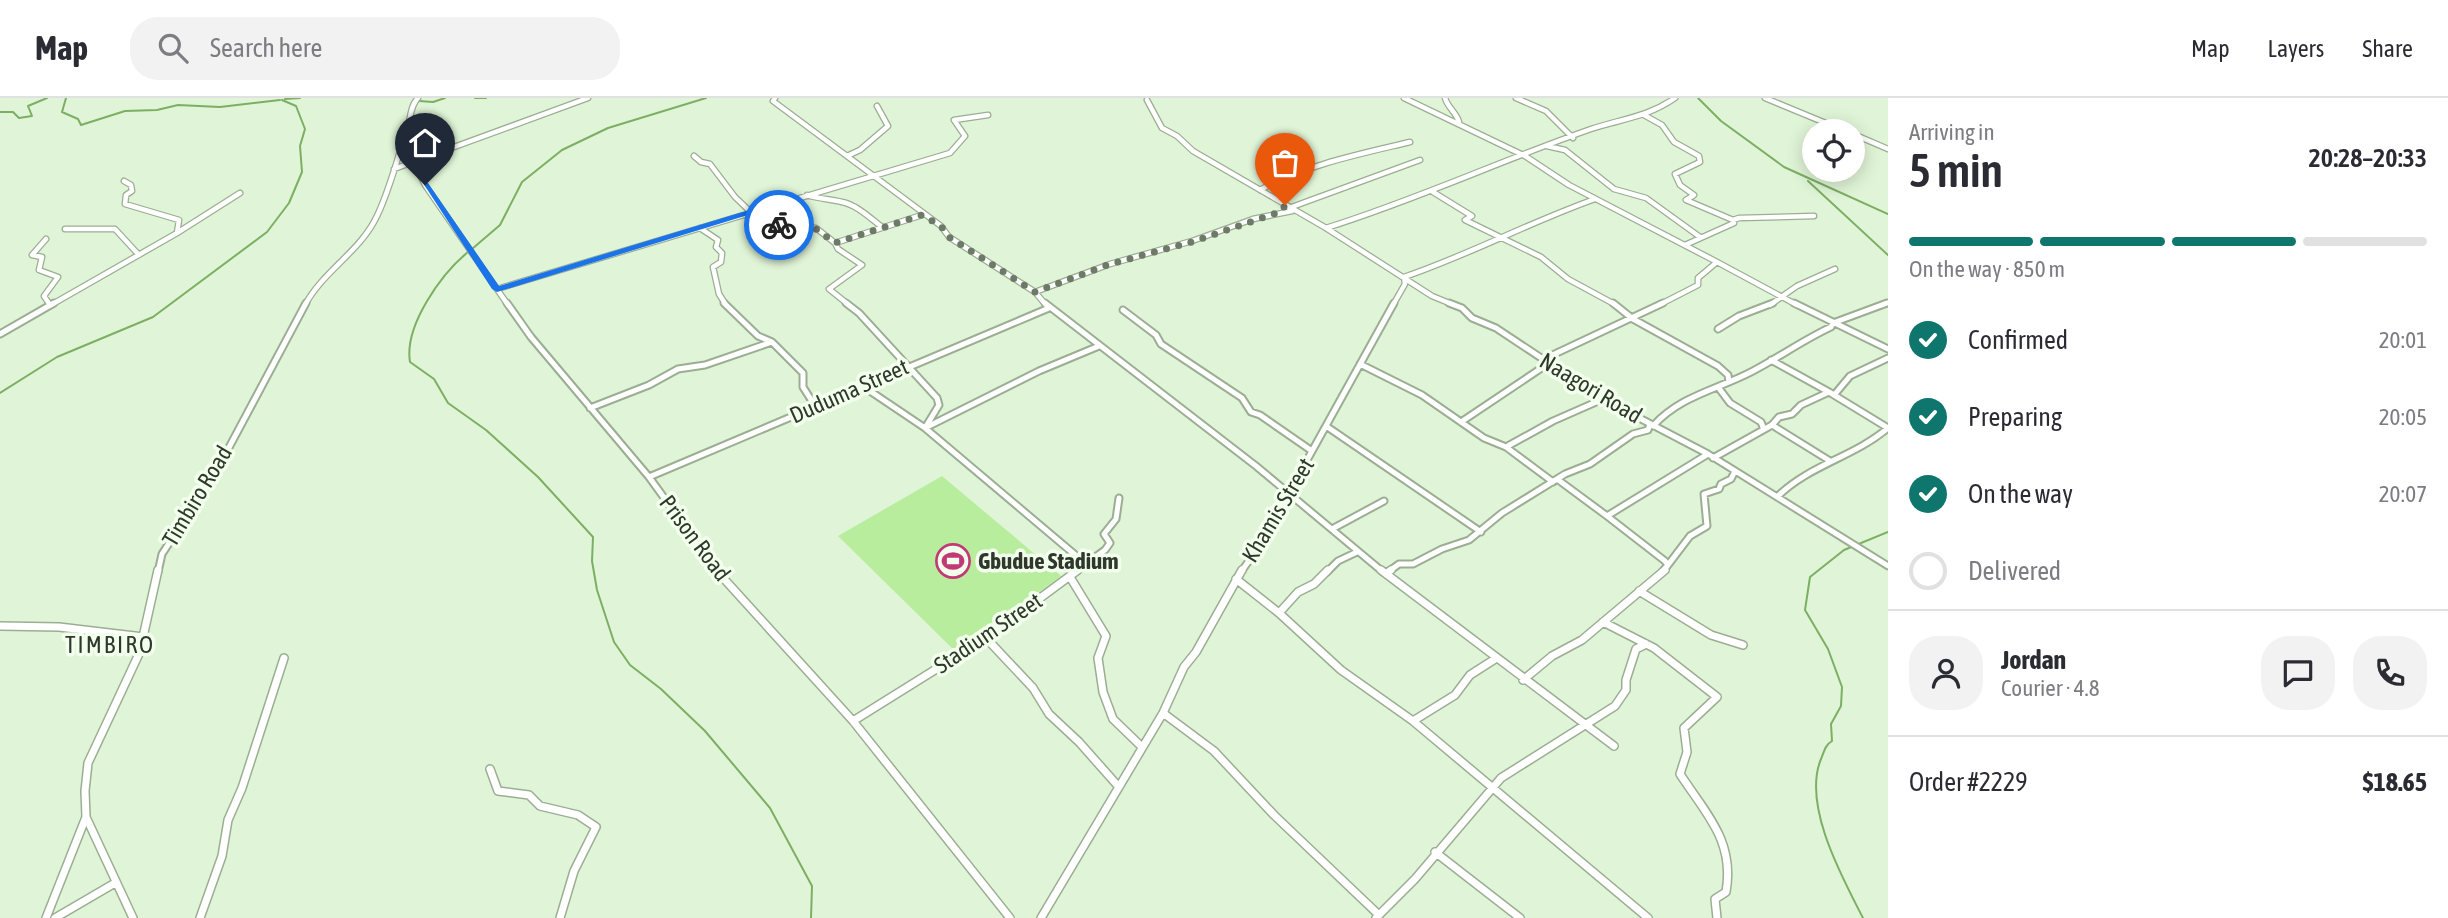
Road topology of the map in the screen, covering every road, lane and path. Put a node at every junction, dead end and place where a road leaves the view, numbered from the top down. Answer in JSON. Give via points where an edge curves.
{"nodes":[{"id":1,"x":418,"y":98,"type":"edge"},
{"id":2,"x":588,"y":98,"type":"edge"},
{"id":3,"x":775,"y":98,"type":"edge"},
{"id":4,"x":1404,"y":98,"type":"edge"},
{"id":5,"x":1446,"y":98,"type":"edge"},
{"id":6,"x":1516,"y":98,"type":"edge"},
{"id":7,"x":1675,"y":98,"type":"edge"},
{"id":8,"x":1765,"y":98,"type":"edge"},
{"id":9,"x":1147,"y":100,"type":"dead end"},
{"id":10,"x":877,"y":106,"type":"dead end"},
{"id":11,"x":1642,"y":114,"type":"junction"},
{"id":12,"x":988,"y":115,"type":"dead end"},
{"id":13,"x":1816,"y":119,"type":"edge"},
{"id":14,"x":1459,"y":122,"type":"junction"},
{"id":15,"x":1573,"y":138,"type":"junction"},
{"id":16,"x":1865,"y":139,"type":"edge"},
{"id":17,"x":403,"y":141,"type":"junction"},
{"id":18,"x":1410,"y":142,"type":"dead end"},
{"id":19,"x":1547,"y":146,"type":"junction"},
{"id":20,"x":1888,"y":149,"type":"edge"},
{"id":21,"x":694,"y":156,"type":"dead end"},
{"id":22,"x":847,"y":156,"type":"junction"},
{"id":23,"x":1525,"y":156,"type":"junction"},
{"id":24,"x":1420,"y":160,"type":"dead end"},
{"id":25,"x":413,"y":161,"type":"junction"},
{"id":26,"x":394,"y":169,"type":"junction"},
{"id":27,"x":872,"y":175,"type":"junction"},
{"id":28,"x":124,"y":181,"type":"dead end"},
{"id":29,"x":1259,"y":190,"type":"junction"},
{"id":30,"x":1433,"y":192,"type":"junction"},
{"id":31,"x":240,"y":193,"type":"dead end"},
{"id":32,"x":807,"y":195,"type":"junction"},
{"id":33,"x":1595,"y":199,"type":"junction"},
{"id":34,"x":1287,"y":209,"type":"junction"},
{"id":35,"x":749,"y":212,"type":"junction"},
{"id":36,"x":922,"y":215,"type":"junction"},
{"id":37,"x":1814,"y":216,"type":"dead end"},
{"id":38,"x":1733,"y":220,"type":"junction"},
{"id":39,"x":700,"y":228,"type":"junction"},
{"id":40,"x":883,"y":228,"type":"junction"},
{"id":41,"x":1326,"y":228,"type":"junction"},
{"id":42,"x":65,"y":229,"type":"dead end"},
{"id":43,"x":177,"y":233,"type":"junction"},
{"id":44,"x":1700,"y":237,"type":"junction"},
{"id":45,"x":46,"y":239,"type":"dead end"},
{"id":46,"x":1503,"y":239,"type":"junction"},
{"id":47,"x":835,"y":243,"type":"junction"},
{"id":48,"x":1685,"y":245,"type":"junction"},
{"id":49,"x":139,"y":255,"type":"junction"},
{"id":50,"x":1717,"y":262,"type":"junction"},
{"id":51,"x":1835,"y":269,"type":"dead end"},
{"id":52,"x":1404,"y":277,"type":"junction"},
{"id":53,"x":497,"y":289,"type":"junction"},
{"id":54,"x":1035,"y":292,"type":"junction"},
{"id":55,"x":1784,"y":296,"type":"junction"},
{"id":56,"x":1886,"y":303,"type":"edge"},
{"id":57,"x":50,"y":305,"type":"junction"},
{"id":58,"x":1049,"y":308,"type":"junction"},
{"id":59,"x":1123,"y":310,"type":"dead end"},
{"id":60,"x":1633,"y":319,"type":"junction"},
{"id":61,"x":1833,"y":323,"type":"junction"},
{"id":62,"x":1718,"y":329,"type":"dead end"},
{"id":63,"x":0,"y":334,"type":"edge"},
{"id":64,"x":772,"y":342,"type":"junction"},
{"id":65,"x":1099,"y":346,"type":"junction"},
{"id":66,"x":1888,"y":349,"type":"edge"},
{"id":67,"x":1888,"y":358,"type":"edge"},
{"id":68,"x":1771,"y":360,"type":"junction"},
{"id":69,"x":1547,"y":361,"type":"junction"},
{"id":70,"x":1360,"y":364,"type":"junction"},
{"id":71,"x":906,"y":366,"type":"junction"},
{"id":72,"x":1729,"y":382,"type":"junction"},
{"id":73,"x":864,"y":387,"type":"junction"},
{"id":74,"x":1718,"y":387,"type":"junction"},
{"id":75,"x":1832,"y":393,"type":"junction"},
{"id":76,"x":1603,"y":399,"type":"junction"},
{"id":77,"x":815,"y":406,"type":"junction"},
{"id":78,"x":590,"y":408,"type":"junction"},
{"id":79,"x":1461,"y":422,"type":"junction"},
{"id":80,"x":1651,"y":425,"type":"junction"},
{"id":81,"x":1772,"y":425,"type":"junction"},
{"id":82,"x":1326,"y":426,"type":"junction"},
{"id":83,"x":1763,"y":427,"type":"junction"},
{"id":84,"x":925,"y":428,"type":"junction"},
{"id":85,"x":1888,"y":428,"type":"edge"},
{"id":86,"x":1506,"y":447,"type":"junction"},
{"id":87,"x":1312,"y":451,"type":"junction"},
{"id":88,"x":1711,"y":456,"type":"junction"},
{"id":89,"x":1830,"y":461,"type":"junction"},
{"id":90,"x":1735,"y":471,"type":"junction"},
{"id":91,"x":649,"y":477,"type":"junction"},
{"id":92,"x":1555,"y":481,"type":"junction"},
{"id":93,"x":1287,"y":495,"type":"junction"},
{"id":94,"x":1777,"y":497,"type":"junction"},
{"id":95,"x":1119,"y":498,"type":"dead end"},
{"id":96,"x":1384,"y":501,"type":"dead end"},
{"id":97,"x":1607,"y":516,"type":"junction"},
{"id":98,"x":1332,"y":529,"type":"junction"},
{"id":99,"x":1481,"y":532,"type":"junction"},
{"id":100,"x":1357,"y":552,"type":"junction"},
{"id":101,"x":1086,"y":564,"type":"junction"},
{"id":102,"x":1668,"y":565,"type":"junction"},
{"id":103,"x":1888,"y":566,"type":"edge"},
{"id":104,"x":1387,"y":573,"type":"junction"},
{"id":105,"x":1070,"y":577,"type":"junction"},
{"id":106,"x":1236,"y":579,"type":"junction"},
{"id":107,"x":1639,"y":591,"type":"junction"},
{"id":108,"x":1279,"y":613,"type":"junction"},
{"id":109,"x":1603,"y":622,"type":"junction"},
{"id":110,"x":0,"y":625,"type":"edge"},
{"id":111,"x":143,"y":637,"type":"junction"},
{"id":112,"x":986,"y":638,"type":"junction"},
{"id":113,"x":1646,"y":644,"type":"junction"},
{"id":114,"x":1743,"y":645,"type":"dead end"},
{"id":115,"x":284,"y":658,"type":"dead end"},
{"id":116,"x":1496,"y":659,"type":"junction"},
{"id":117,"x":1523,"y":680,"type":"junction"},
{"id":118,"x":1163,"y":713,"type":"junction"},
{"id":119,"x":853,"y":720,"type":"junction"},
{"id":120,"x":1413,"y":721,"type":"junction"},
{"id":121,"x":1583,"y":724,"type":"junction"},
{"id":122,"x":1614,"y":746,"type":"dead end"},
{"id":123,"x":1142,"y":747,"type":"junction"},
{"id":124,"x":490,"y":769,"type":"dead end"},
{"id":125,"x":1118,"y":786,"type":"junction"},
{"id":126,"x":1493,"y":789,"type":"junction"},
{"id":127,"x":86,"y":817,"type":"junction"},
{"id":128,"x":1435,"y":852,"type":"junction"},
{"id":129,"x":115,"y":883,"type":"junction"},
{"id":130,"x":1377,"y":916,"type":"edge"},
{"id":131,"x":46,"y":918,"type":"edge"},
{"id":132,"x":55,"y":918,"type":"edge"},
{"id":133,"x":133,"y":918,"type":"edge"},
{"id":134,"x":200,"y":918,"type":"edge"},
{"id":135,"x":560,"y":918,"type":"edge"},
{"id":136,"x":1010,"y":918,"type":"edge"},
{"id":137,"x":1041,"y":918,"type":"edge"},
{"id":138,"x":1520,"y":918,"type":"edge"},
{"id":139,"x":1648,"y":918,"type":"edge"},
{"id":140,"x":1717,"y":918,"type":"edge"}],
"edges":[{"from":1,"to":17,"type":"street","name":"Timbiro Road"},
{"from":2,"to":25,"type":"street"},
{"from":3,"to":22,"type":"street","via":[[773,101]]},
{"from":4,"to":14,"type":"street"},
{"from":5,"to":14,"type":"street"},
{"from":6,"to":15,"type":"street","via":[[1546,111]]},
{"from":7,"to":11,"type":"street","via":[[1657,111]]},
{"from":8,"to":13,"type":"street"},
{"from":9,"to":29,"type":"street","name":"Naagori Road","via":[[1162,128]]},
{"from":10,"to":22,"type":"street","via":[[888,126]]},
{"from":11,"to":15,"type":"street"},
{"from":11,"to":38,"type":"street","via":[[1670,131],[1674,142],[1699,156],[1700,162],[1675,174],[1680,185],[1694,195],[1686,200]]},
{"from":12,"to":27,"type":"street","via":[[954,120],[965,136],[951,154]]},
{"from":14,"to":23,"type":"street"},
{"from":15,"to":19,"type":"street"},
{"from":16,"to":20,"type":"street"},
{"from":17,"to":25,"type":"street","name":"Prison Road"},
{"from":17,"to":26,"type":"street","name":"Timbiro Road"},
{"from":18,"to":29,"type":"street","via":[[1357,155]]},
{"from":19,"to":23,"type":"street"},
{"from":19,"to":44,"type":"street","via":[[1565,150],[1614,189],[1646,198]]},
{"from":21,"to":35,"type":"street","via":[[710,164]]},
{"from":22,"to":27,"type":"street"},
{"from":23,"to":30,"type":"street"},
{"from":23,"to":33,"type":"street"},
{"from":24,"to":34,"type":"street"},
{"from":25,"to":26,"type":"street"},
{"from":25,"to":53,"type":"street","name":"Prison Road"},
{"from":26,"to":111,"type":"street","name":"Timbiro Road","via":[[387,198],[369,232],[320,279],[217,470],[162,554]]},
{"from":27,"to":32,"type":"street"},
{"from":27,"to":36,"type":"street"},
{"from":28,"to":43,"type":"street","via":[[132,191],[125,204],[179,220]]},
{"from":29,"to":34,"type":"street","name":"Naagori Road"},
{"from":30,"to":41,"type":"street"},
{"from":30,"to":46,"type":"street","via":[[1472,216],[1465,220]]},
{"from":31,"to":43,"type":"street"},
{"from":32,"to":35,"type":"street"},
{"from":32,"to":40,"type":"street","via":[[842,202]]},
{"from":33,"to":46,"type":"street"},
{"from":33,"to":48,"type":"street"},
{"from":34,"to":41,"type":"street","name":"Naagori Road"},
{"from":34,"to":54,"type":"street"},
{"from":35,"to":39,"type":"street"},
{"from":35,"to":47,"type":"street","via":[[772,225],[816,229]]},
{"from":36,"to":40,"type":"street"},
{"from":36,"to":54,"type":"street"},
{"from":37,"to":38,"type":"street","via":[[1763,215]]},
{"from":38,"to":44,"type":"street"},
{"from":39,"to":53,"type":"street"},
{"from":39,"to":64,"type":"street","via":[[718,240],[721,262],[713,267],[725,304]]},
{"from":40,"to":47,"type":"street"},
{"from":41,"to":52,"type":"street","name":"Naagori Road"},
{"from":42,"to":49,"type":"street","via":[[115,229]]},
{"from":43,"to":49,"type":"street"},
{"from":44,"to":48,"type":"street"},
{"from":45,"to":57,"type":"street","via":[[32,255],[42,257],[39,270],[58,278],[44,296]]},
{"from":46,"to":52,"type":"street"},
{"from":46,"to":60,"type":"street","via":[[1541,257],[1567,279],[1603,296]]},
{"from":47,"to":71,"type":"street","via":[[862,265],[829,289],[859,313]]},
{"from":48,"to":50,"type":"street"},
{"from":49,"to":57,"type":"street"},
{"from":50,"to":55,"type":"street"},
{"from":50,"to":60,"type":"street","via":[[1698,278],[1698,285]]},
{"from":51,"to":55,"type":"street"},
{"from":52,"to":69,"type":"street","name":"Naagori Road"},
{"from":52,"to":70,"type":"street","name":"Khamis Street","via":[[1405,284]]},
{"from":53,"to":78,"type":"street","name":"Prison Road"},
{"from":54,"to":58,"type":"street"},
{"from":55,"to":61,"type":"street"},
{"from":55,"to":62,"type":"street"},
{"from":56,"to":61,"type":"street"},
{"from":57,"to":63,"type":"street"},
{"from":58,"to":65,"type":"street"},
{"from":58,"to":71,"type":"street","name":"Duduma Street"},
{"from":59,"to":87,"type":"street","via":[[1161,344],[1242,398],[1251,412]]},
{"from":60,"to":69,"type":"street"},
{"from":60,"to":72,"type":"street","via":[[1718,366]]},
{"from":61,"to":66,"type":"street"},
{"from":61,"to":68,"type":"street"},
{"from":64,"to":77,"type":"street","via":[[803,373],[804,391]]},
{"from":64,"to":78,"type":"street","via":[[705,365],[678,369]]},
{"from":65,"to":84,"type":"street"},
{"from":65,"to":93,"type":"street"},
{"from":67,"to":75,"type":"street","via":[[1840,383]]},
{"from":68,"to":72,"type":"street"},
{"from":68,"to":75,"type":"street"},
{"from":69,"to":76,"type":"street","name":"Naagori Road"},
{"from":69,"to":79,"type":"street"},
{"from":70,"to":79,"type":"street","via":[[1422,395]]},
{"from":70,"to":82,"type":"street","name":"Khamis Street"},
{"from":71,"to":73,"type":"street","name":"Duduma Street"},
{"from":71,"to":84,"type":"street","via":[[937,398],[939,405]]},
{"from":72,"to":74,"type":"street"},
{"from":73,"to":77,"type":"street","name":"Duduma Street"},
{"from":73,"to":84,"type":"street"},
{"from":74,"to":80,"type":"street","via":[[1690,397]]},
{"from":74,"to":83,"type":"street","via":[[1730,403]]},
{"from":75,"to":81,"type":"street","via":[[1801,405]]},
{"from":75,"to":85,"type":"street"},
{"from":76,"to":80,"type":"street","name":"Naagori Road"},
{"from":76,"to":86,"type":"street"},
{"from":77,"to":91,"type":"street","name":"Duduma Street"},
{"from":78,"to":91,"type":"street","name":"Prison Road"},
{"from":79,"to":86,"type":"street"},
{"from":80,"to":88,"type":"street","name":"Naagori Road"},
{"from":80,"to":92,"type":"street"},
{"from":81,"to":83,"type":"street"},
{"from":81,"to":89,"type":"street"},
{"from":82,"to":87,"type":"street","name":"Khamis Street"},
{"from":82,"to":99,"type":"street"},
{"from":83,"to":88,"type":"street","via":[[1749,439]]},
{"from":84,"to":101,"type":"street"},
{"from":85,"to":89,"type":"street"},
{"from":86,"to":92,"type":"street"},
{"from":87,"to":93,"type":"street","name":"Khamis Street"},
{"from":88,"to":90,"type":"street","name":"Naagori Road"},
{"from":88,"to":97,"type":"street"},
{"from":89,"to":94,"type":"street","via":[[1794,481]]},
{"from":90,"to":94,"type":"street","name":"Naagori Road"},
{"from":90,"to":102,"type":"street","via":[[1720,489],[1704,494],[1707,526],[1690,536]]},
{"from":91,"to":119,"type":"street","name":"Prison Road","via":[[708,561]]},
{"from":92,"to":97,"type":"street"},
{"from":92,"to":99,"type":"street","via":[[1502,513]]},
{"from":93,"to":98,"type":"street"},
{"from":93,"to":106,"type":"street","name":"Khamis Street"},
{"from":94,"to":103,"type":"street","name":"Naagori Road"},
{"from":95,"to":101,"type":"street","name":"Stadium Street","via":[[1116,519],[1104,534],[1108,547]]},
{"from":96,"to":98,"type":"street"},
{"from":97,"to":102,"type":"street"},
{"from":98,"to":100,"type":"street"},
{"from":99,"to":104,"type":"street"},
{"from":100,"to":104,"type":"street"},
{"from":100,"to":108,"type":"street","via":[[1297,592]]},
{"from":101,"to":105,"type":"street","name":"Stadium Street"},
{"from":102,"to":107,"type":"street"},
{"from":104,"to":116,"type":"street"},
{"from":105,"to":112,"type":"street","name":"Stadium Street"},
{"from":105,"to":123,"type":"street","via":[[1106,636],[1098,658],[1112,719]]},
{"from":106,"to":108,"type":"street"},
{"from":106,"to":118,"type":"street","name":"Khamis Street","via":[[1219,615],[1175,683]]},
{"from":107,"to":109,"type":"street"},
{"from":107,"to":114,"type":"street","via":[[1712,635]]},
{"from":108,"to":120,"type":"street","via":[[1341,670]]},
{"from":109,"to":113,"type":"street"},
{"from":109,"to":117,"type":"street"},
{"from":110,"to":111,"type":"street"},
{"from":111,"to":127,"type":"street","name":"Timbiro Road","via":[[122,694],[88,763]]},
{"from":112,"to":119,"type":"street","name":"Stadium Street"},
{"from":112,"to":125,"type":"street","via":[[1033,688],[1049,714]]},
{"from":113,"to":121,"type":"street","via":[[1636,649],[1626,690],[1615,706]]},
{"from":113,"to":140,"type":"street","via":[[1717,697],[1684,728],[1687,752],[1679,774],[1721,832],[1730,870],[1726,892],[1715,899]]},
{"from":115,"to":134,"type":"street"},
{"from":116,"to":117,"type":"street"},
{"from":116,"to":120,"type":"street","via":[[1470,675],[1455,695]]},
{"from":117,"to":121,"type":"street"},
{"from":118,"to":123,"type":"street","name":"Khamis Street"},
{"from":118,"to":130,"type":"street","via":[[1213,751]]},
{"from":119,"to":136,"type":"street","name":"Prison Road"},
{"from":120,"to":126,"type":"street"},
{"from":121,"to":122,"type":"street"},
{"from":121,"to":126,"type":"street","via":[[1501,778]]},
{"from":123,"to":125,"type":"street","name":"Khamis Street"},
{"from":124,"to":135,"type":"street","via":[[498,791],[529,795],[540,806],[578,815],[596,827],[566,886]]},
{"from":125,"to":137,"type":"street","name":"Khamis Street"},
{"from":126,"to":128,"type":"street"},
{"from":126,"to":139,"type":"street"},
{"from":127,"to":129,"type":"street","name":"Timbiro Road"},
{"from":127,"to":131,"type":"street","via":[[72,840],[56,900]]},
{"from":128,"to":130,"type":"street"},
{"from":128,"to":138,"type":"street"},
{"from":129,"to":132,"type":"street"},
{"from":129,"to":133,"type":"street","name":"Timbiro Road"}]}
